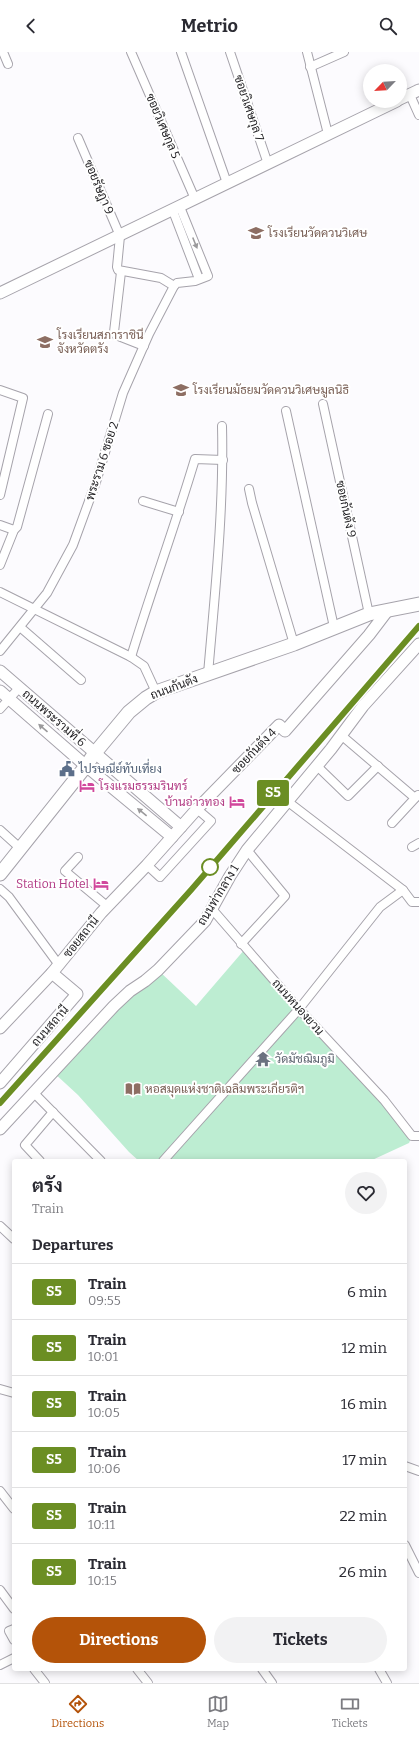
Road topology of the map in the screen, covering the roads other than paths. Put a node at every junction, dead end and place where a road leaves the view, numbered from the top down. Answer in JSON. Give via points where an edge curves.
{"nodes":[{"id":1,"x":3,"y":52,"type":"edge"},
{"id":2,"x":131,"y":52,"type":"edge"},
{"id":3,"x":181,"y":52,"type":"edge"},
{"id":4,"x":230,"y":52,"type":"edge"},
{"id":5,"x":307,"y":52,"type":"edge"},
{"id":6,"x":344,"y":52,"type":"edge"},
{"id":7,"x":8,"y":64,"type":"dead end"},
{"id":8,"x":310,"y":67,"type":"junction"},
{"id":9,"x":410,"y":95,"type":"edge"},
{"id":10,"x":382,"y":108,"type":"edge"},
{"id":11,"x":419,"y":115,"type":"edge"},
{"id":12,"x":328,"y":134,"type":"junction"},
{"id":13,"x":78,"y":138,"type":"dead end"},
{"id":14,"x":268,"y":164,"type":"junction"},
{"id":15,"x":227,"y":183,"type":"junction"},
{"id":16,"x":195,"y":199,"type":"junction"},
{"id":17,"x":176,"y":209,"type":"junction"},
{"id":18,"x":120,"y":236,"type":"junction"},
{"id":19,"x":121,"y":272,"type":"junction"},
{"id":20,"x":174,"y":286,"type":"junction"},
{"id":21,"x":0,"y":293,"type":"edge"},
{"id":22,"x":144,"y":346,"type":"junction"},
{"id":23,"x":0,"y":390,"type":"edge"},
{"id":24,"x":323,"y":404,"type":"dead end"},
{"id":25,"x":286,"y":411,"type":"dead end"},
{"id":26,"x":48,"y":414,"type":"dead end"},
{"id":27,"x":222,"y":426,"type":"dead end"},
{"id":28,"x":223,"y":460,"type":"junction"},
{"id":29,"x":249,"y":489,"type":"dead end"},
{"id":30,"x":0,"y":495,"type":"edge"},
{"id":31,"x":143,"y":501,"type":"dead end"},
{"id":32,"x":179,"y":512,"type":"junction"},
{"id":33,"x":0,"y":525,"type":"edge"},
{"id":34,"x":14,"y":530,"type":"junction"},
{"id":35,"x":0,"y":565,"type":"edge"},
{"id":36,"x":0,"y":592,"type":"edge"},
{"id":37,"x":417,"y":601,"type":"edge"},
{"id":38,"x":34,"y":610,"type":"junction"},
{"id":39,"x":388,"y":610,"type":"junction"},
{"id":40,"x":369,"y":614,"type":"junction"},
{"id":41,"x":20,"y":627,"type":"junction"},
{"id":42,"x":334,"y":627,"type":"junction"},
{"id":43,"x":294,"y":644,"type":"junction"},
{"id":44,"x":419,"y":644,"type":"edge"},
{"id":45,"x":0,"y":651,"type":"edge"},
{"id":46,"x":131,"y":657,"type":"junction"},
{"id":47,"x":0,"y":671,"type":"edge"},
{"id":48,"x":208,"y":674,"type":"junction"},
{"id":49,"x":82,"y":680,"type":"dead end"},
{"id":50,"x":19,"y":688,"type":"junction"},
{"id":51,"x":0,"y":691,"type":"edge"},
{"id":52,"x":156,"y":692,"type":"junction"},
{"id":53,"x":10,"y":699,"type":"junction"},
{"id":54,"x":0,"y":709,"type":"edge"},
{"id":55,"x":341,"y":735,"type":"junction"},
{"id":56,"x":94,"y":754,"type":"junction"},
{"id":57,"x":86,"y":766,"type":"junction"},
{"id":58,"x":317,"y":766,"type":"junction"},
{"id":59,"x":378,"y":766,"type":"junction"},
{"id":60,"x":417,"y":796,"type":"edge"},
{"id":61,"x":287,"y":801,"type":"junction"},
{"id":62,"x":197,"y":809,"type":"junction"},
{"id":63,"x":392,"y":823,"type":"dead end"},
{"id":64,"x":181,"y":827,"type":"junction"},
{"id":65,"x":0,"y":830,"type":"edge"},
{"id":66,"x":172,"y":837,"type":"junction"},
{"id":67,"x":163,"y":847,"type":"joint"},
{"id":68,"x":21,"y":849,"type":"junction"},
{"id":69,"x":247,"y":850,"type":"junction"},
{"id":70,"x":78,"y":857,"type":"dead end"},
{"id":71,"x":147,"y":865,"type":"junction"},
{"id":72,"x":0,"y":874,"type":"edge"},
{"id":73,"x":0,"y":889,"type":"edge"},
{"id":74,"x":403,"y":890,"type":"junction"},
{"id":75,"x":419,"y":902,"type":"edge"},
{"id":76,"x":107,"y":906,"type":"junction"},
{"id":77,"x":212,"y":909,"type":"junction"},
{"id":78,"x":241,"y":944,"type":"junction"},
{"id":79,"x":55,"y":969,"type":"junction"},
{"id":80,"x":299,"y":1009,"type":"junction"},
{"id":81,"x":0,"y":1028,"type":"edge"},
{"id":82,"x":0,"y":1083,"type":"edge"},
{"id":83,"x":34,"y":1092,"type":"junction"},
{"id":84,"x":53,"y":1112,"type":"junction"},
{"id":85,"x":0,"y":1129,"type":"edge"},
{"id":86,"x":419,"y":1136,"type":"edge"},
{"id":87,"x":38,"y":1159,"type":"edge"},
{"id":88,"x":99,"y":1159,"type":"edge"},
{"id":89,"x":165,"y":1159,"type":"edge"},
{"id":90,"x":0,"y":1226,"type":"edge"},
{"id":91,"x":12,"y":1236,"type":"edge"},
{"id":92,"x":0,"y":1389,"type":"edge"},
{"id":93,"x":12,"y":1392,"type":"edge"},
{"id":94,"x":407,"y":1467,"type":"edge"},
{"id":95,"x":419,"y":1472,"type":"edge"},
{"id":96,"x":0,"y":1491,"type":"edge"},
{"id":97,"x":12,"y":1506,"type":"edge"},
{"id":98,"x":407,"y":1549,"type":"edge"},
{"id":99,"x":419,"y":1573,"type":"edge"},
{"id":100,"x":0,"y":1590,"type":"edge"},
{"id":101,"x":12,"y":1606,"type":"edge"},
{"id":102,"x":12,"y":1659,"type":"edge"},
{"id":103,"x":0,"y":1665,"type":"edge"},
{"id":104,"x":35,"y":1671,"type":"edge"},
{"id":105,"x":139,"y":1671,"type":"edge"},
{"id":106,"x":263,"y":1671,"type":"edge"},
{"id":107,"x":380,"y":1671,"type":"edge"},
{"id":108,"x":43,"y":1682,"type":"edge"},
{"id":109,"x":148,"y":1683,"type":"edge"},
{"id":110,"x":272,"y":1683,"type":"edge"},
{"id":111,"x":387,"y":1683,"type":"edge"}],
"edges":[{"from":1,"to":7,"type":"street"},
{"from":2,"to":16,"type":"street","name":"ซอยวิเศษกุล 5"},
{"from":3,"to":15,"type":"street"},
{"from":4,"to":14,"type":"street","name":"ซอยวิเศษกุล 7"},
{"from":5,"to":8,"type":"street"},
{"from":6,"to":8,"type":"street"},
{"from":8,"to":12,"type":"street"},
{"from":9,"to":11,"type":"street"},
{"from":10,"to":12,"type":"street"},
{"from":12,"to":14,"type":"street"},
{"from":13,"to":18,"type":"street","name":"ซอยรัษฎา 9"},
{"from":14,"to":15,"type":"street"},
{"from":15,"to":16,"type":"street"},
{"from":16,"to":17,"type":"street"},
{"from":17,"to":18,"type":"street"},
{"from":17,"to":20,"type":"street","via":[[208,276],[177,283]]},
{"from":18,"to":19,"type":"street","via":[[117,267]]},
{"from":18,"to":21,"type":"street"},
{"from":19,"to":20,"type":"street","via":[[161,278]]},
{"from":19,"to":22,"type":"street","via":[[114,332]]},
{"from":20,"to":22,"type":"street","name":"พระราม 6 ซอย 2"},
{"from":22,"to":38,"type":"street","name":"พระราม 6 ซอย 2","via":[[123,393],[96,482],[73,545],[47,593]]},
{"from":23,"to":30,"type":"street","via":[[23,398]]},
{"from":24,"to":40,"type":"street","name":"ซอยกันตัง 9"},
{"from":25,"to":42,"type":"street"},
{"from":26,"to":34,"type":"street","via":[[17,527]]},
{"from":27,"to":28,"type":"street"},
{"from":28,"to":32,"type":"street","via":[[194,459]]},
{"from":28,"to":48,"type":"street"},
{"from":29,"to":43,"type":"street"},
{"from":31,"to":32,"type":"street"},
{"from":32,"to":46,"type":"street"},
{"from":33,"to":34,"type":"street"},
{"from":34,"to":35,"type":"street"},
{"from":36,"to":38,"type":"street"},
{"from":37,"to":39,"type":"main road","name":"ถนนกันตัง"},
{"from":38,"to":41,"type":"street","name":"พระราม 6 ซอย 2"},
{"from":38,"to":46,"type":"street"},
{"from":39,"to":40,"type":"main road","name":"ถนนกันตัง"},
{"from":39,"to":62,"type":"street","name":"ซอยกันตัง 4","via":[[285,731],[279,725]]},
{"from":40,"to":42,"type":"main road","name":"ถนนกันตัง"},
{"from":41,"to":45,"type":"street","name":"พระราม 6 ซอย 2"},
{"from":41,"to":49,"type":"street"},
{"from":42,"to":43,"type":"main road","name":"ถนนกันตัง"},
{"from":43,"to":48,"type":"main road","name":"ถนนกันตัง"},
{"from":44,"to":55,"type":"street","name":"ถนนท่ากลาง 1","via":[[363,706]]},
{"from":46,"to":52,"type":"street","via":[[144,666]]},
{"from":47,"to":50,"type":"street","name":"ถนนพระรามที่ 6"},
{"from":48,"to":52,"type":"main road","name":"ถนนกันตัง"},
{"from":50,"to":53,"type":"street"},
{"from":50,"to":56,"type":"street","name":"ถนนพระรามที่ 6"},
{"from":51,"to":53,"type":"street","name":"ถนนพระรามที่ 6"},
{"from":52,"to":56,"type":"main road","name":"ถนนกันตัง","via":[[129,712]]},
{"from":53,"to":54,"type":"street"},
{"from":57,"to":53,"type":"street","name":"ถนนพระรามที่ 6","one_way":true},
{"from":55,"to":58,"type":"street","name":"ถนนท่ากลาง 1"},
{"from":55,"to":59,"type":"street"},
{"from":56,"to":57,"type":"main road","name":"ถนนกันตัง"},
{"from":56,"to":64,"type":"street","name":"ถนนพระรามที่ 6"},
{"from":66,"to":57,"type":"street","name":"ถนนพระรามที่ 6","one_way":true},
{"from":57,"to":68,"type":"main road","name":"ถนนกันตัง"},
{"from":58,"to":59,"type":"street","via":[[348,796]]},
{"from":58,"to":61,"type":"street","name":"ถนนท่ากลาง 1"},
{"from":59,"to":60,"type":"street"},
{"from":60,"to":63,"type":"street"},
{"from":61,"to":69,"type":"street","name":"ถนนท่ากลาง 1"},
{"from":61,"to":74,"type":"street"},
{"from":62,"to":64,"type":"street","name":"ซอยกันตัง 4"},
{"from":62,"to":71,"type":"street","via":[[211,821],[160,877]]},
{"from":64,"to":66,"type":"street","name":"ซอยกันตัง 4"},
{"from":65,"to":68,"type":"street"},
{"from":66,"to":67,"type":"street","name":"ซอยกันตัง 4"},
{"from":67,"to":71,"type":"street","name":"ซอยสถานี"},
{"from":68,"to":72,"type":"main road","name":"ถนนกันตัง"},
{"from":69,"to":77,"type":"street","name":"ถนนท่ากลาง 1"},
{"from":69,"to":78,"type":"street","via":[[285,896]]},
{"from":70,"to":76,"type":"street","via":[[66,871]]},
{"from":71,"to":76,"type":"street","name":"ซอยสถานี"},
{"from":73,"to":79,"type":"street","via":[[9,897]]},
{"from":74,"to":75,"type":"street","via":[[412,902]]},
{"from":74,"to":80,"type":"street","via":[[380,907]]},
{"from":76,"to":79,"type":"street","name":"ซอยสถานี"},
{"from":77,"to":78,"type":"street","name":"ถนนหนองยวน"},
{"from":77,"to":83,"type":"street","name":"ถนนท่ากลาง 1","via":[[205,921],[162,966],[114,1006]]},
{"from":78,"to":80,"type":"street","name":"ถนนหนองยวน"},
{"from":79,"to":81,"type":"street","name":"ซอยสถานี"},
{"from":79,"to":82,"type":"street","name":"ถนนสถานี","via":[[77,994]]},
{"from":80,"to":86,"type":"street","name":"ถนนหนองยวน","via":[[384,1100],[412,1136]]},
{"from":80,"to":89,"type":"street"},
{"from":83,"to":84,"type":"street"},
{"from":83,"to":85,"type":"street","name":"ถนนท่ากลาง 1"},
{"from":84,"to":87,"type":"street","via":[[25,1145]]},
{"from":84,"to":88,"type":"street"},
{"from":90,"to":91,"type":"street"},
{"from":92,"to":93,"type":"street"},
{"from":94,"to":95,"type":"street"},
{"from":96,"to":97,"type":"street"},
{"from":98,"to":99,"type":"street"},
{"from":100,"to":101,"type":"street"},
{"from":102,"to":103,"type":"street"},
{"from":104,"to":108,"type":"street"},
{"from":105,"to":109,"type":"street"},
{"from":106,"to":110,"type":"street"},
{"from":107,"to":111,"type":"street"}]}
